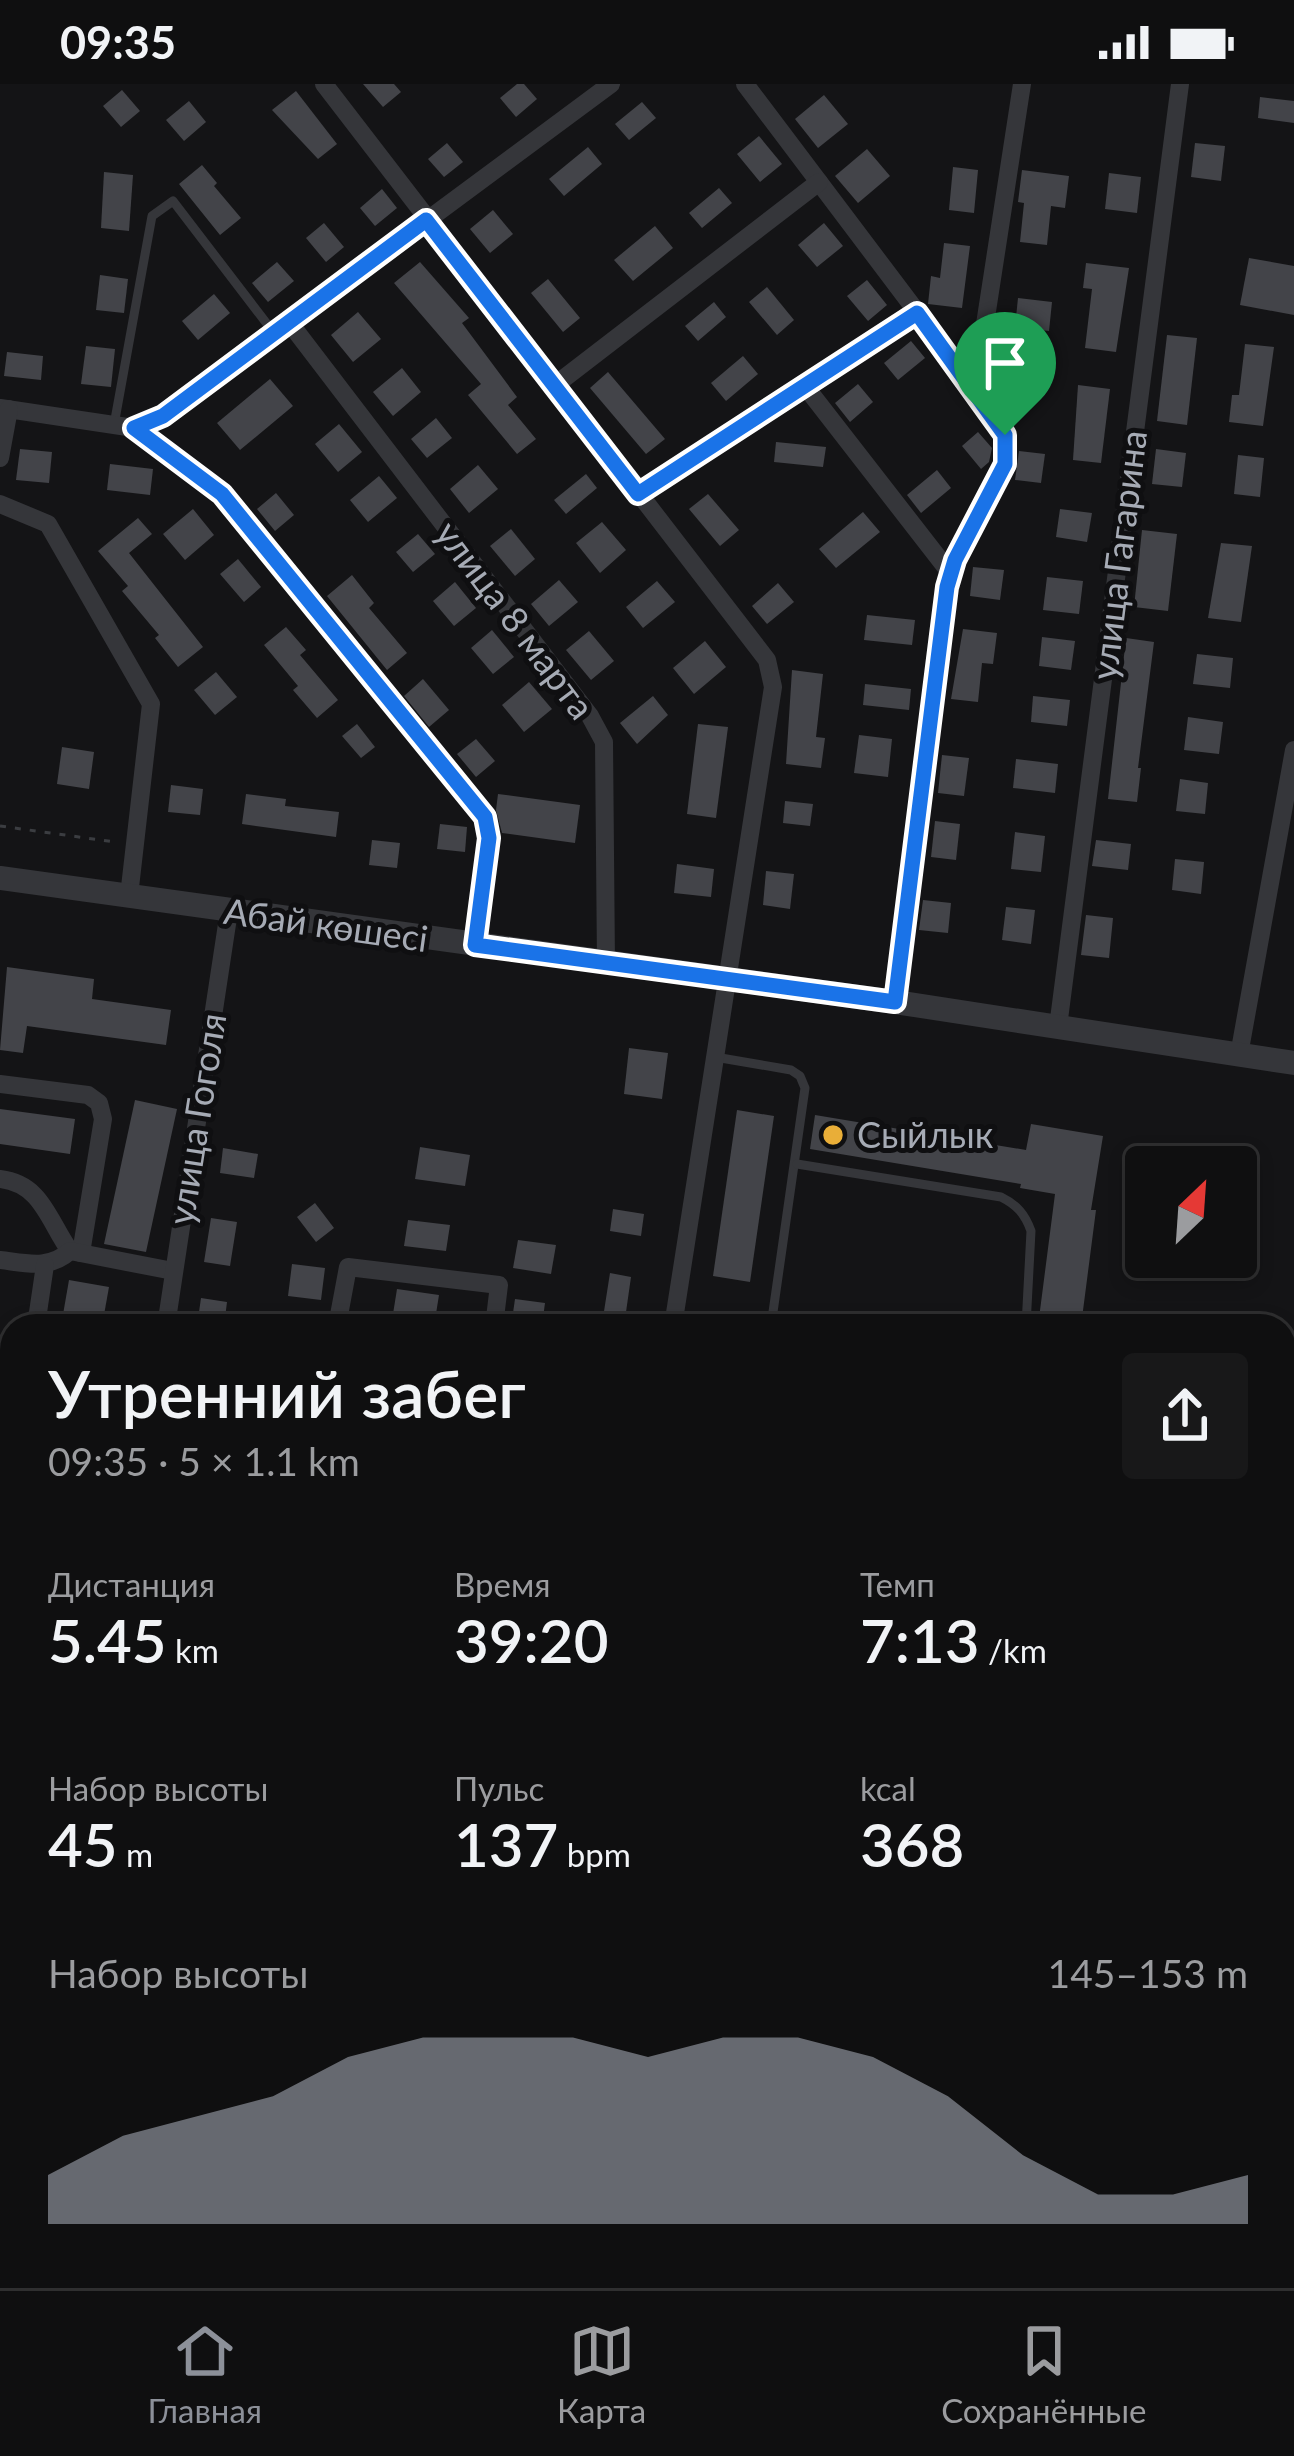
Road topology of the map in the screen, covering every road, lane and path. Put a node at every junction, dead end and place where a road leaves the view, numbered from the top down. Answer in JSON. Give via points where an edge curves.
{"nodes":[{"id":1,"x":324,"y":84,"type":"edge"},
{"id":2,"x":610,"y":84,"type":"edge"},
{"id":3,"x":745,"y":84,"type":"edge"},
{"id":4,"x":1022,"y":84,"type":"edge"},
{"id":5,"x":1180,"y":84,"type":"edge"},
{"id":6,"x":585,"y":92,"type":"edge"},
{"id":7,"x":819,"y":182,"type":"junction"},
{"id":8,"x":426,"y":220,"type":"junction"},
{"id":9,"x":917,"y":313,"type":"junction"},
{"id":10,"x":281,"y":328,"type":"junction"},
{"id":11,"x":554,"y":386,"type":"junction"},
{"id":12,"x":805,"y":386,"type":"junction"},
{"id":13,"x":974,"y":389,"type":"junction"},
{"id":14,"x":5,"y":409,"type":"edge"},
{"id":15,"x":124,"y":427,"type":"junction"},
{"id":16,"x":0,"y":458,"type":"edge"},
{"id":17,"x":638,"y":494,"type":"junction"},
{"id":18,"x":0,"y":504,"type":"edge"},
{"id":19,"x":951,"y":574,"type":"junction"},
{"id":20,"x":1294,"y":750,"type":"edge"},
{"id":21,"x":0,"y":826,"type":"edge"},
{"id":22,"x":135,"y":845,"type":"junction"},
{"id":23,"x":0,"y":878,"type":"edge"},
{"id":24,"x":129,"y":896,"type":"junction"},
{"id":25,"x":230,"y":911,"type":"junction"},
{"id":26,"x":475,"y":945,"type":"junction"},
{"id":27,"x":606,"y":964,"type":"junction"},
{"id":28,"x":730,"y":981,"type":"junction"},
{"id":29,"x":895,"y":1002,"type":"junction"},
{"id":30,"x":1058,"y":1027,"type":"junction"},
{"id":31,"x":1239,"y":1054,"type":"junction"},
{"id":32,"x":716,"y":1057,"type":"junction"},
{"id":33,"x":1294,"y":1063,"type":"edge"},
{"id":34,"x":0,"y":1084,"type":"edge"},
{"id":35,"x":797,"y":1164,"type":"junction"},
{"id":36,"x":0,"y":1179,"type":"edge"},
{"id":37,"x":75,"y":1252,"type":"junction"},
{"id":38,"x":0,"y":1260,"type":"edge"},
{"id":39,"x":45,"y":1265,"type":"junction"},
{"id":40,"x":173,"y":1271,"type":"junction"},
{"id":41,"x":37,"y":1314,"type":"edge"},
{"id":42,"x":168,"y":1314,"type":"edge"},
{"id":43,"x":339,"y":1314,"type":"edge"},
{"id":44,"x":495,"y":1314,"type":"edge"},
{"id":45,"x":675,"y":1314,"type":"edge"},
{"id":46,"x":773,"y":1314,"type":"edge"},
{"id":47,"x":1027,"y":1314,"type":"edge"}],
"edges":[{"from":1,"to":8,"type":"street"},
{"from":2,"to":6,"type":"street"},
{"from":3,"to":7,"type":"street"},
{"from":4,"to":13,"type":"street"},
{"from":5,"to":30,"type":"street","name":"улица Гагарина"},
{"from":6,"to":8,"type":"street"},
{"from":7,"to":9,"type":"street"},
{"from":7,"to":11,"type":"street"},
{"from":8,"to":10,"type":"street"},
{"from":8,"to":11,"type":"street"},
{"from":9,"to":12,"type":"street"},
{"from":9,"to":13,"type":"street"},
{"from":10,"to":15,"type":"street","via":[[163,416]]},
{"from":10,"to":15,"type":"lane","via":[[173,201],[152,216]]},
{"from":10,"to":27,"type":"street","name":"улица 8 марта","via":[[604,742]]},
{"from":11,"to":17,"type":"street"},
{"from":12,"to":17,"type":"street"},
{"from":12,"to":19,"type":"street"},
{"from":13,"to":19,"type":"street","via":[[1005,435],[1005,464]]},
{"from":14,"to":15,"type":"street"},
{"from":14,"to":16,"type":"street"},
{"from":15,"to":26,"type":"street","via":[[222,494],[485,817]]},
{"from":17,"to":28,"type":"street","via":[[766,660],[773,686]]},
{"from":18,"to":22,"type":"street","via":[[47,524],[152,704]]},
{"from":19,"to":29,"type":"street"},
{"from":20,"to":31,"type":"street"},
{"from":21,"to":22,"type":"path"},
{"from":22,"to":24,"type":"street"},
{"from":23,"to":24,"type":"street","name":"Абай көшесі"},
{"from":24,"to":25,"type":"street","name":"Абай көшесі"},
{"from":25,"to":26,"type":"street","name":"Абай көшесі"},
{"from":25,"to":40,"type":"street","name":"улица Гоголя"},
{"from":26,"to":27,"type":"street","name":"Абай көшесі"},
{"from":27,"to":28,"type":"street","name":"Абай көшесі"},
{"from":28,"to":29,"type":"street","name":"Абай көшесі"},
{"from":28,"to":32,"type":"street"},
{"from":29,"to":30,"type":"street","name":"Абай көшесі"},
{"from":30,"to":31,"type":"street","name":"Абай көшесі"},
{"from":31,"to":33,"type":"street","name":"Абай көшесі"},
{"from":32,"to":35,"type":"lane","via":[[800,1076]]},
{"from":32,"to":45,"type":"street"},
{"from":34,"to":37,"type":"street","via":[[99,1103],[103,1119]]},
{"from":35,"to":46,"type":"lane"},
{"from":35,"to":47,"type":"lane","via":[[1014,1203],[1033,1245]]},
{"from":36,"to":37,"type":"street","via":[[33,1192]]},
{"from":37,"to":39,"type":"street"},
{"from":37,"to":40,"type":"street"},
{"from":38,"to":39,"type":"street"},
{"from":39,"to":41,"type":"street"},
{"from":40,"to":42,"type":"street","name":"улица Гоголя"},
{"from":43,"to":44,"type":"street","via":[[348,1267],[499,1285]]}]}
